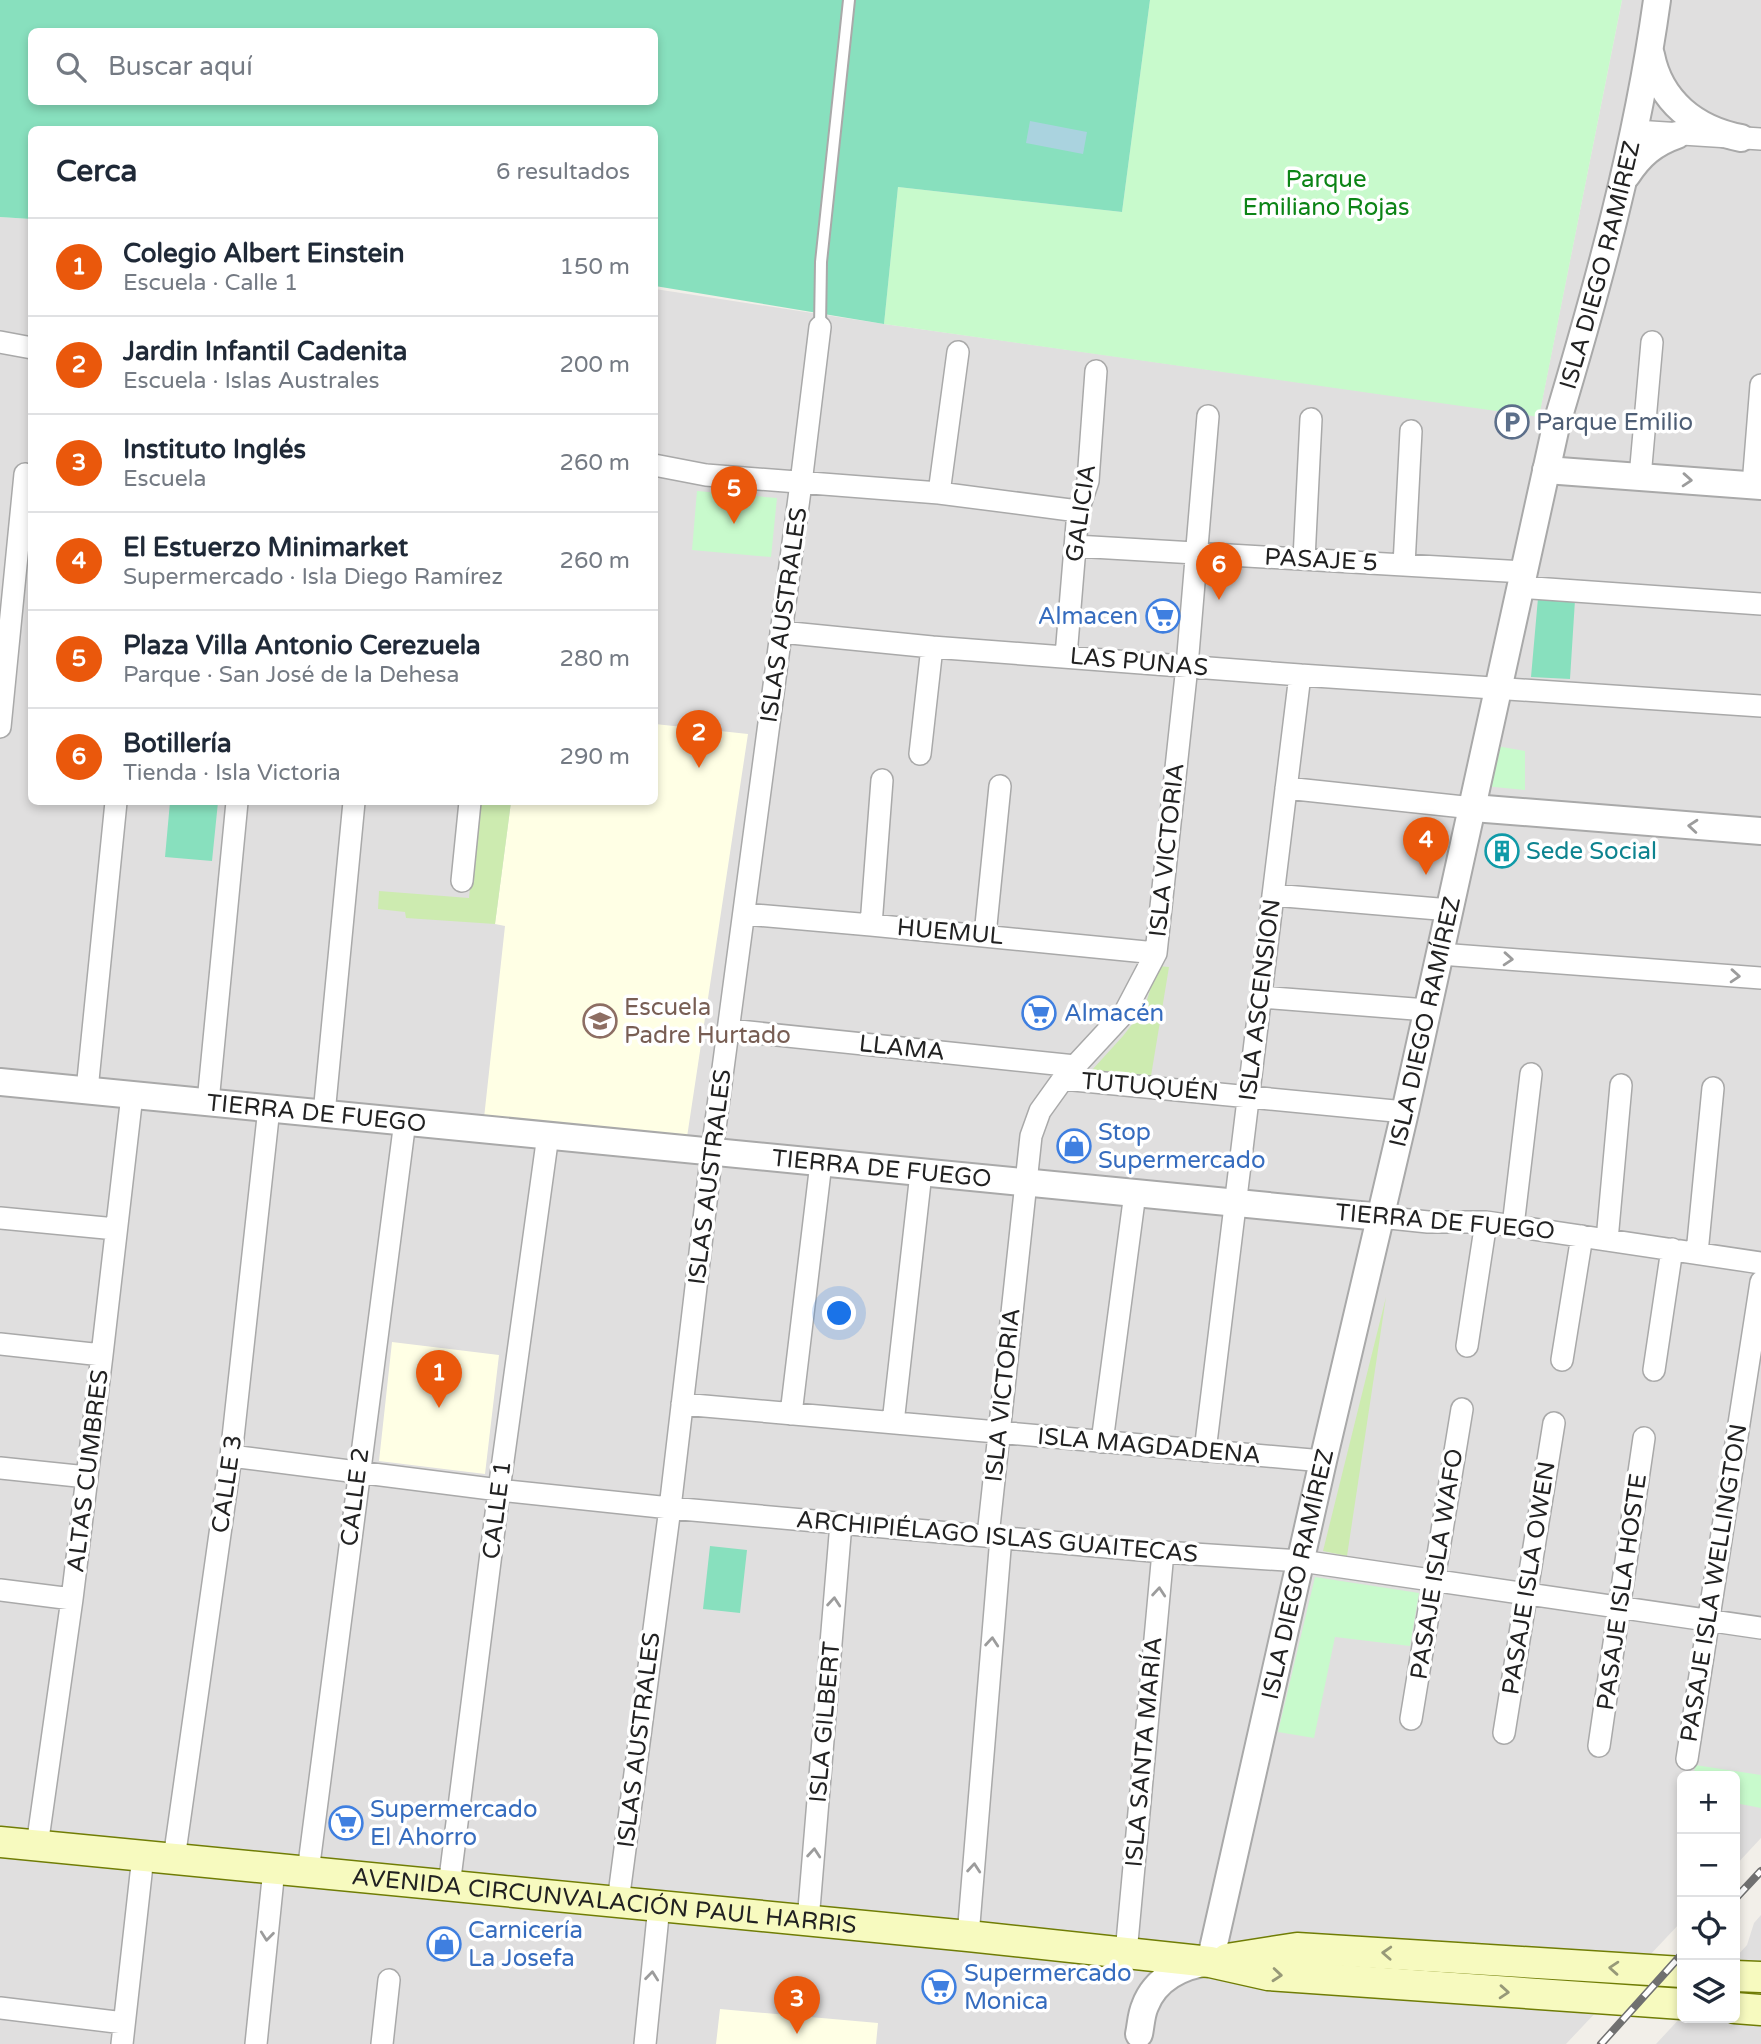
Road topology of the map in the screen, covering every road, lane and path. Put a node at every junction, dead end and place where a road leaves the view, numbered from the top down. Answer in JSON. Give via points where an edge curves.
{"nodes":[{"id":1,"x":849,"y":0,"type":"edge"},
{"id":2,"x":1657,"y":0,"type":"edge"},
{"id":3,"x":1650,"y":51,"type":"junction"},
{"id":4,"x":1635,"y":131,"type":"junction"},
{"id":5,"x":1677,"y":135,"type":"junction"},
{"id":6,"x":1751,"y":138,"type":"edge"},
{"id":7,"x":1620,"y":189,"type":"junction"},
{"id":8,"x":820,"y":327,"type":"joint"},
{"id":9,"x":0,"y":342,"type":"edge"},
{"id":10,"x":1653,"y":342,"type":"dead end"},
{"id":11,"x":28,"y":347,"type":"edge"},
{"id":12,"x":958,"y":352,"type":"dead end"},
{"id":13,"x":1097,"y":371,"type":"dead end"},
{"id":14,"x":1761,"y":385,"type":"edge"},
{"id":15,"x":1208,"y":416,"type":"dead end"},
{"id":16,"x":1311,"y":419,"type":"dead end"},
{"id":17,"x":1411,"y":431,"type":"dead end"},
{"id":18,"x":658,"y":467,"type":"edge"},
{"id":19,"x":1546,"y":470,"type":"junction"},
{"id":20,"x":25,"y":474,"type":"dead end"},
{"id":21,"x":1640,"y":477,"type":"junction"},
{"id":22,"x":801,"y":483,"type":"junction"},
{"id":23,"x":1757,"y":486,"type":"edge"},
{"id":24,"x":939,"y":493,"type":"junction"},
{"id":25,"x":1078,"y":510,"type":"junction"},
{"id":26,"x":1075,"y":546,"type":"junction"},
{"id":27,"x":1196,"y":553,"type":"junction"},
{"id":28,"x":1304,"y":559,"type":"junction"},
{"id":29,"x":1404,"y":565,"type":"junction"},
{"id":30,"x":1522,"y":579,"type":"junction"},
{"id":31,"x":15,"y":590,"type":"edge"},
{"id":32,"x":1761,"y":604,"type":"edge"},
{"id":33,"x":781,"y":632,"type":"junction"},
{"id":34,"x":932,"y":647,"type":"junction"},
{"id":35,"x":1066,"y":656,"type":"junction"},
{"id":36,"x":1187,"y":666,"type":"junction"},
{"id":37,"x":1300,"y":675,"type":"junction"},
{"id":38,"x":1497,"y":689,"type":"junction"},
{"id":39,"x":1761,"y":706,"type":"edge"},
{"id":40,"x":0,"y":727,"type":"edge"},
{"id":41,"x":920,"y":754,"type":"dead end"},
{"id":42,"x":882,"y":780,"type":"dead end"},
{"id":43,"x":1000,"y":786,"type":"dead end"},
{"id":44,"x":1286,"y":788,"type":"junction"},
{"id":45,"x":116,"y":805,"type":"edge"},
{"id":46,"x":237,"y":805,"type":"edge"},
{"id":47,"x":355,"y":805,"type":"edge"},
{"id":48,"x":470,"y":805,"type":"edge"},
{"id":49,"x":1473,"y":808,"type":"junction"},
{"id":50,"x":1761,"y":831,"type":"edge"},
{"id":51,"x":462,"y":881,"type":"dead end"},
{"id":52,"x":1273,"y":895,"type":"junction"},
{"id":53,"x":1450,"y":910,"type":"junction"},
{"id":54,"x":744,"y":914,"type":"junction"},
{"id":55,"x":871,"y":925,"type":"junction"},
{"id":56,"x":985,"y":935,"type":"junction"},
{"id":57,"x":1156,"y":953,"type":"junction"},
{"id":58,"x":1440,"y":954,"type":"junction"},
{"id":59,"x":1761,"y":978,"type":"edge"},
{"id":60,"x":1261,"y":997,"type":"junction"},
{"id":61,"x":1427,"y":1010,"type":"junction"},
{"id":62,"x":729,"y":1030,"type":"junction"},
{"id":63,"x":1069,"y":1072,"type":"junction"},
{"id":64,"x":1531,"y":1074,"type":"dead end"},
{"id":65,"x":0,"y":1082,"type":"edge"},
{"id":66,"x":1621,"y":1086,"type":"dead end"},
{"id":67,"x":1713,"y":1088,"type":"dead end"},
{"id":68,"x":88,"y":1090,"type":"junction"},
{"id":69,"x":132,"y":1095,"type":"junction"},
{"id":70,"x":1249,"y":1096,"type":"junction"},
{"id":71,"x":208,"y":1102,"type":"junction"},
{"id":72,"x":269,"y":1108,"type":"junction"},
{"id":73,"x":1405,"y":1112,"type":"junction"},
{"id":74,"x":324,"y":1114,"type":"junction"},
{"id":75,"x":405,"y":1121,"type":"junction"},
{"id":76,"x":548,"y":1135,"type":"junction"},
{"id":77,"x":712,"y":1151,"type":"junction"},
{"id":78,"x":821,"y":1163,"type":"junction"},
{"id":79,"x":922,"y":1172,"type":"junction"},
{"id":80,"x":1027,"y":1183,"type":"junction"},
{"id":81,"x":1135,"y":1194,"type":"junction"},
{"id":82,"x":1236,"y":1203,"type":"junction"},
{"id":83,"x":1380,"y":1217,"type":"junction"},
{"id":84,"x":0,"y":1218,"type":"edge"},
{"id":85,"x":1486,"y":1222,"type":"junction"},
{"id":86,"x":1513,"y":1226,"type":"junction"},
{"id":87,"x":116,"y":1229,"type":"junction"},
{"id":88,"x":1582,"y":1236,"type":"junction"},
{"id":89,"x":1606,"y":1240,"type":"junction"},
{"id":90,"x":1672,"y":1249,"type":"junction"},
{"id":91,"x":1697,"y":1253,"type":"junction"},
{"id":92,"x":1761,"y":1263,"type":"edge"},
{"id":93,"x":1761,"y":1282,"type":"edge"},
{"id":94,"x":0,"y":1344,"type":"edge"},
{"id":95,"x":1467,"y":1346,"type":"dead end"},
{"id":96,"x":102,"y":1355,"type":"junction"},
{"id":97,"x":1562,"y":1360,"type":"dead end"},
{"id":98,"x":1654,"y":1370,"type":"dead end"},
{"id":99,"x":682,"y":1404,"type":"junction"},
{"id":100,"x":1462,"y":1409,"type":"dead end"},
{"id":101,"x":791,"y":1414,"type":"junction"},
{"id":102,"x":893,"y":1423,"type":"junction"},
{"id":103,"x":1554,"y":1423,"type":"dead end"},
{"id":104,"x":999,"y":1433,"type":"junction"},
{"id":105,"x":1644,"y":1438,"type":"dead end"},
{"id":106,"x":1102,"y":1442,"type":"junction"},
{"id":107,"x":1205,"y":1451,"type":"junction"},
{"id":108,"x":231,"y":1456,"type":"junction"},
{"id":109,"x":1323,"y":1461,"type":"junction"},
{"id":110,"x":0,"y":1468,"type":"edge"},
{"id":111,"x":358,"y":1472,"type":"junction"},
{"id":112,"x":87,"y":1477,"type":"junction"},
{"id":113,"x":499,"y":1490,"type":"junction"},
{"id":114,"x":670,"y":1508,"type":"junction"},
{"id":115,"x":841,"y":1523,"type":"junction"},
{"id":116,"x":994,"y":1537,"type":"junction"},
{"id":117,"x":1163,"y":1552,"type":"junction"},
{"id":118,"x":1301,"y":1562,"type":"junction"},
{"id":119,"x":1434,"y":1580,"type":"junction"},
{"id":120,"x":0,"y":1590,"type":"edge"},
{"id":121,"x":1526,"y":1594,"type":"junction"},
{"id":122,"x":72,"y":1599,"type":"junction"},
{"id":123,"x":1619,"y":1608,"type":"junction"},
{"id":124,"x":1707,"y":1620,"type":"junction"},
{"id":125,"x":1761,"y":1628,"type":"edge"},
{"id":126,"x":1411,"y":1719,"type":"dead end"},
{"id":127,"x":1504,"y":1733,"type":"dead end"},
{"id":128,"x":1599,"y":1746,"type":"dead end"},
{"id":129,"x":1687,"y":1759,"type":"dead end"},
{"id":130,"x":0,"y":1842,"type":"edge"},
{"id":131,"x":37,"y":1846,"type":"junction"},
{"id":132,"x":144,"y":1856,"type":"junction"},
{"id":133,"x":174,"y":1859,"type":"junction"},
{"id":134,"x":274,"y":1869,"type":"junction"},
{"id":135,"x":308,"y":1872,"type":"junction"},
{"id":136,"x":449,"y":1886,"type":"junction"},
{"id":137,"x":618,"y":1902,"type":"junction"},
{"id":138,"x":659,"y":1906,"type":"junction"},
{"id":139,"x":808,"y":1921,"type":"junction"},
{"id":140,"x":968,"y":1936,"type":"junction"},
{"id":141,"x":1136,"y":1954,"type":"junction"},
{"id":142,"x":1210,"y":1962,"type":"junction"},
{"id":143,"x":1677,"y":1972,"type":"edge"},
{"id":144,"x":1740,"y":1976,"type":"edge"},
{"id":145,"x":1761,"y":1977,"type":"edge"},
{"id":146,"x":389,"y":1980,"type":"dead end"},
{"id":147,"x":1677,"y":2004,"type":"edge"},
{"id":148,"x":0,"y":2008,"type":"edge"},
{"id":149,"x":1740,"y":2008,"type":"edge"},
{"id":150,"x":1761,"y":2010,"type":"edge"},
{"id":151,"x":123,"y":2034,"type":"edge"},
{"id":152,"x":1139,"y":2039,"type":"edge"},
{"id":153,"x":256,"y":2044,"type":"edge"},
{"id":154,"x":382,"y":2044,"type":"edge"},
{"id":155,"x":645,"y":2044,"type":"edge"}],
"edges":[{"from":1,"to":8,"type":"lane","via":[[821,262]]},
{"from":2,"to":3,"type":"street","name":"ISLA DIEGO RAMÍREZ"},
{"from":3,"to":4,"type":"street","name":"ISLA DIEGO RAMÍREZ"},
{"from":3,"to":6,"type":"street","via":[[1662,87],[1681,110],[1716,132]]},
{"from":4,"to":5,"type":"street"},
{"from":4,"to":7,"type":"street","name":"ISLA DIEGO RAMÍREZ"},
{"from":5,"to":6,"type":"street"},
{"from":5,"to":7,"type":"street","via":[[1641,156]]},
{"from":7,"to":19,"type":"street","name":"ISLA DIEGO RAMÍREZ"},
{"from":8,"to":22,"type":"street","name":"ISLAS AUSTRALES"},
{"from":9,"to":11,"type":"street"},
{"from":10,"to":21,"type":"street"},
{"from":12,"to":24,"type":"street"},
{"from":13,"to":25,"type":"street","name":"GALICIA","via":[[1088,481]]},
{"from":14,"to":23,"type":"street"},
{"from":15,"to":27,"type":"street","name":"ISLA VICTORIA"},
{"from":16,"to":28,"type":"street"},
{"from":17,"to":29,"type":"street"},
{"from":18,"to":22,"type":"street"},
{"from":19,"to":21,"type":"street"},
{"from":19,"to":30,"type":"street","name":"ISLA DIEGO RAMÍREZ"},
{"from":20,"to":31,"type":"street"},
{"from":21,"to":23,"type":"street","one_way":true},
{"from":22,"to":24,"type":"street"},
{"from":22,"to":33,"type":"street","name":"ISLAS AUSTRALES"},
{"from":24,"to":25,"type":"street"},
{"from":25,"to":26,"type":"street","name":"GALICIA"},
{"from":26,"to":27,"type":"street","name":"PASAJE 5"},
{"from":26,"to":35,"type":"street","name":"GALICIA"},
{"from":27,"to":28,"type":"street","name":"PASAJE 5"},
{"from":27,"to":36,"type":"street","name":"ISLA VICTORIA"},
{"from":28,"to":29,"type":"street","name":"PASAJE 5"},
{"from":29,"to":30,"type":"street","name":"PASAJE 5"},
{"from":30,"to":32,"type":"street","name":"PASAJE 5"},
{"from":30,"to":38,"type":"street","name":"ISLA DIEGO RAMÍREZ"},
{"from":31,"to":40,"type":"street"},
{"from":33,"to":34,"type":"street","name":"LAS PUNAS"},
{"from":33,"to":54,"type":"street","name":"ISLAS AUSTRALES"},
{"from":34,"to":35,"type":"street","name":"LAS PUNAS"},
{"from":34,"to":41,"type":"street"},
{"from":35,"to":36,"type":"street","name":"LAS PUNAS"},
{"from":36,"to":37,"type":"street","name":"LAS PUNAS"},
{"from":36,"to":57,"type":"street","name":"ISLA VICTORIA"},
{"from":37,"to":38,"type":"street","name":"LAS PUNAS"},
{"from":37,"to":44,"type":"street","name":"ISLA ASCENSION"},
{"from":38,"to":39,"type":"street","name":"LAS PUNAS"},
{"from":38,"to":49,"type":"street","name":"ISLA DIEGO RAMÍREZ"},
{"from":42,"to":55,"type":"street"},
{"from":43,"to":56,"type":"street"},
{"from":44,"to":49,"type":"street"},
{"from":44,"to":52,"type":"street","name":"ISLA ASCENSION"},
{"from":45,"to":68,"type":"street"},
{"from":46,"to":71,"type":"street"},
{"from":47,"to":74,"type":"street"},
{"from":48,"to":51,"type":"street"},
{"from":50,"to":49,"type":"street","one_way":true},
{"from":49,"to":53,"type":"street","name":"ISLA DIEGO RAMÍREZ"},
{"from":52,"to":53,"type":"street"},
{"from":52,"to":60,"type":"street","name":"ISLA ASCENSION"},
{"from":53,"to":58,"type":"street","name":"ISLA DIEGO RAMÍREZ"},
{"from":54,"to":55,"type":"street","name":"HUEMUL"},
{"from":54,"to":62,"type":"street","name":"ISLAS AUSTRALES"},
{"from":55,"to":56,"type":"street","name":"HUEMUL"},
{"from":56,"to":57,"type":"street","name":"HUEMUL"},
{"from":57,"to":63,"type":"street","name":"ISLA VICTORIA","via":[[1125,1012]]},
{"from":58,"to":59,"type":"street","one_way":true},
{"from":58,"to":61,"type":"street","name":"ISLA DIEGO RAMÍREZ"},
{"from":60,"to":61,"type":"street"},
{"from":60,"to":70,"type":"street","name":"ISLA ASCENSION"},
{"from":61,"to":73,"type":"street","name":"ISLA DIEGO RAMÍREZ"},
{"from":62,"to":63,"type":"street","name":"LLAMA"},
{"from":62,"to":77,"type":"street","name":"ISLAS AUSTRALES"},
{"from":63,"to":70,"type":"street","name":"TUTUQUÉN"},
{"from":63,"to":80,"type":"street","name":"ISLA VICTORIA","via":[[1040,1111],[1031,1136]]},
{"from":64,"to":86,"type":"street"},
{"from":65,"to":68,"type":"street","name":"TIERRA DE FUEGO"},
{"from":66,"to":89,"type":"street"},
{"from":67,"to":91,"type":"street"},
{"from":68,"to":69,"type":"street","name":"TIERRA DE FUEGO"},
{"from":69,"to":71,"type":"street","name":"TIERRA DE FUEGO"},
{"from":69,"to":87,"type":"street","name":"ALTAS CUMBRES"},
{"from":70,"to":73,"type":"street","name":"TUTUQUÉN"},
{"from":70,"to":82,"type":"street","name":"ISLA ASCENSION"},
{"from":71,"to":72,"type":"street","name":"TIERRA DE FUEGO"},
{"from":72,"to":74,"type":"street","name":"TIERRA DE FUEGO"},
{"from":72,"to":108,"type":"street","name":"CALLE 3"},
{"from":73,"to":83,"type":"street","name":"ISLA DIEGO RAMÍREZ"},
{"from":74,"to":75,"type":"street","name":"TIERRA DE FUEGO"},
{"from":75,"to":76,"type":"street","name":"TIERRA DE FUEGO"},
{"from":75,"to":111,"type":"street","name":"CALLE 2"},
{"from":76,"to":77,"type":"street","name":"TIERRA DE FUEGO"},
{"from":76,"to":113,"type":"street","name":"CALLE 1"},
{"from":77,"to":78,"type":"street","name":"TIERRA DE FUEGO"},
{"from":77,"to":99,"type":"street","name":"ISLAS AUSTRALES"},
{"from":78,"to":79,"type":"street","name":"TIERRA DE FUEGO"},
{"from":78,"to":101,"type":"street"},
{"from":79,"to":80,"type":"street","name":"TIERRA DE FUEGO"},
{"from":79,"to":102,"type":"street"},
{"from":80,"to":81,"type":"street","name":"TIERRA DE FUEGO"},
{"from":80,"to":104,"type":"street","name":"ISLA VICTORIA"},
{"from":81,"to":82,"type":"street","name":"TIERRA DE FUEGO"},
{"from":81,"to":106,"type":"street"},
{"from":82,"to":83,"type":"street","name":"TIERRA DE FUEGO"},
{"from":82,"to":107,"type":"street","name":"ISLA ASCENSION"},
{"from":83,"to":85,"type":"street","name":"TIERRA DE FUEGO"},
{"from":83,"to":109,"type":"street","name":"ISLA DIEGO RAMÍREZ"},
{"from":84,"to":87,"type":"street"},
{"from":85,"to":86,"type":"street","name":"TIERRA DE FUEGO"},
{"from":85,"to":95,"type":"street"},
{"from":86,"to":88,"type":"street","name":"TIERRA DE FUEGO"},
{"from":87,"to":96,"type":"street","name":"ALTAS CUMBRES"},
{"from":88,"to":89,"type":"street","name":"TIERRA DE FUEGO"},
{"from":88,"to":97,"type":"street"},
{"from":89,"to":90,"type":"street","name":"TIERRA DE FUEGO"},
{"from":90,"to":91,"type":"street","name":"TIERRA DE FUEGO"},
{"from":90,"to":98,"type":"street"},
{"from":91,"to":92,"type":"street","name":"TIERRA DE FUEGO"},
{"from":93,"to":124,"type":"street","name":"PASAJE ISLA WELLINGTON"},
{"from":94,"to":96,"type":"street"},
{"from":96,"to":112,"type":"street","name":"ALTAS CUMBRES"},
{"from":99,"to":101,"type":"street","name":"ISLA MAGDADENA"},
{"from":99,"to":114,"type":"street","name":"ISLAS AUSTRALES"},
{"from":100,"to":119,"type":"street","name":"PASAJE ISLA WAFO"},
{"from":101,"to":102,"type":"street","name":"ISLA MAGDADENA"},
{"from":102,"to":104,"type":"street","name":"ISLA MAGDADENA"},
{"from":103,"to":121,"type":"street","name":"PASAJE ISLA OWEN"},
{"from":104,"to":106,"type":"street","name":"ISLA MAGDADENA"},
{"from":104,"to":116,"type":"street","name":"ISLA VICTORIA"},
{"from":105,"to":123,"type":"street","name":"PASAJE ISLA HOSTE"},
{"from":106,"to":107,"type":"street","name":"ISLA MAGDADENA"},
{"from":107,"to":109,"type":"street","name":"ISLA MAGDADENA"},
{"from":108,"to":111,"type":"street","name":"ARCHIPIÉLAGO ISLAS GUAITECAS"},
{"from":108,"to":133,"type":"street","name":"CALLE 3"},
{"from":109,"to":118,"type":"street","name":"ISLA DIEGO RAMÍREZ"},
{"from":110,"to":112,"type":"street"},
{"from":111,"to":113,"type":"street","name":"ARCHIPIÉLAGO ISLAS GUAITECAS"},
{"from":111,"to":135,"type":"street","name":"CALLE 2"},
{"from":112,"to":122,"type":"street","name":"ALTAS CUMBRES"},
{"from":113,"to":114,"type":"street","name":"ARCHIPIÉLAGO ISLAS GUAITECAS"},
{"from":113,"to":136,"type":"street","name":"CALLE 1"},
{"from":114,"to":115,"type":"street","name":"ARCHIPIÉLAGO ISLAS GUAITECAS"},
{"from":114,"to":137,"type":"street","name":"ISLAS AUSTRALES"},
{"from":115,"to":116,"type":"street","name":"ARCHIPIÉLAGO ISLAS GUAITECAS"},
{"from":139,"to":115,"type":"street","name":"ISLA GILBERT","one_way":true},
{"from":116,"to":117,"type":"street","name":"ARCHIPIÉLAGO ISLAS GUAITECAS"},
{"from":140,"to":116,"type":"street","name":"ISLA VICTORIA","one_way":true},
{"from":117,"to":118,"type":"street","name":"ARCHIPIÉLAGO ISLAS GUAITECAS"},
{"from":141,"to":117,"type":"street","name":"ISLA SANTA MARÍA","one_way":true},
{"from":118,"to":119,"type":"street","name":"ARCHIPIÉLAGO ISLAS GUAITECAS"},
{"from":118,"to":142,"type":"street","name":"ISLA DIEGO RAMÍREZ"},
{"from":119,"to":121,"type":"street","name":"ARCHIPIÉLAGO ISLAS GUAITECAS"},
{"from":119,"to":126,"type":"street","name":"PASAJE ISLA WAFO"},
{"from":120,"to":122,"type":"street"},
{"from":121,"to":123,"type":"street","name":"ARCHIPIÉLAGO ISLAS GUAITECAS"},
{"from":121,"to":127,"type":"street","name":"PASAJE ISLA OWEN"},
{"from":122,"to":131,"type":"street","name":"ALTAS CUMBRES"},
{"from":123,"to":124,"type":"street","name":"ARCHIPIÉLAGO ISLAS GUAITECAS"},
{"from":123,"to":128,"type":"street","name":"PASAJE ISLA HOSTE"},
{"from":124,"to":125,"type":"street","name":"ARCHIPIÉLAGO ISLAS GUAITECAS"},
{"from":124,"to":129,"type":"street","name":"PASAJE ISLA WELLINGTON"},
{"from":130,"to":131,"type":"main road","name":"AVENIDA CIRCUNVALACIÓN PAUL HARRIS"},
{"from":131,"to":132,"type":"main road","name":"AVENIDA CIRCUNVALACIÓN PAUL HARRIS"},
{"from":132,"to":133,"type":"main road","name":"AVENIDA CIRCUNVALACIÓN PAUL HARRIS"},
{"from":132,"to":151,"type":"street"},
{"from":133,"to":134,"type":"main road","name":"AVENIDA CIRCUNVALACIÓN PAUL HARRIS"},
{"from":134,"to":135,"type":"main road","name":"AVENIDA CIRCUNVALACIÓN PAUL HARRIS"},
{"from":134,"to":153,"type":"street","one_way":true},
{"from":135,"to":136,"type":"main road","name":"AVENIDA CIRCUNVALACIÓN PAUL HARRIS"},
{"from":136,"to":137,"type":"main road","name":"AVENIDA CIRCUNVALACIÓN PAUL HARRIS"},
{"from":137,"to":138,"type":"main road","name":"AVENIDA CIRCUNVALACIÓN PAUL HARRIS"},
{"from":138,"to":139,"type":"main road","name":"AVENIDA CIRCUNVALACIÓN PAUL HARRIS"},
{"from":155,"to":138,"type":"street","one_way":true},
{"from":139,"to":140,"type":"main road","name":"AVENIDA CIRCUNVALACIÓN PAUL HARRIS"},
{"from":140,"to":141,"type":"main road","name":"AVENIDA CIRCUNVALACIÓN PAUL HARRIS"},
{"from":141,"to":142,"type":"main road","name":"AVENIDA CIRCUNVALACIÓN PAUL HARRIS"},
{"from":141,"to":152,"type":"street"},
{"from":143,"to":142,"type":"main road","name":"AVENIDA CIRCUNVALACIÓN PAUL HARRIS","one_way":true,"via":[[1297,1948]]},
{"from":142,"to":147,"type":"main road","name":"AVENIDA CIRCUNVALACIÓN PAUL HARRIS","one_way":true,"via":[[1268,1975]]},
{"from":142,"to":152,"type":"street","via":[[1187,1966],[1157,1986],[1144,2008]]},
{"from":144,"to":145,"type":"main road"},
{"from":146,"to":154,"type":"street"},
{"from":148,"to":151,"type":"street"},
{"from":149,"to":150,"type":"main road"}]}
